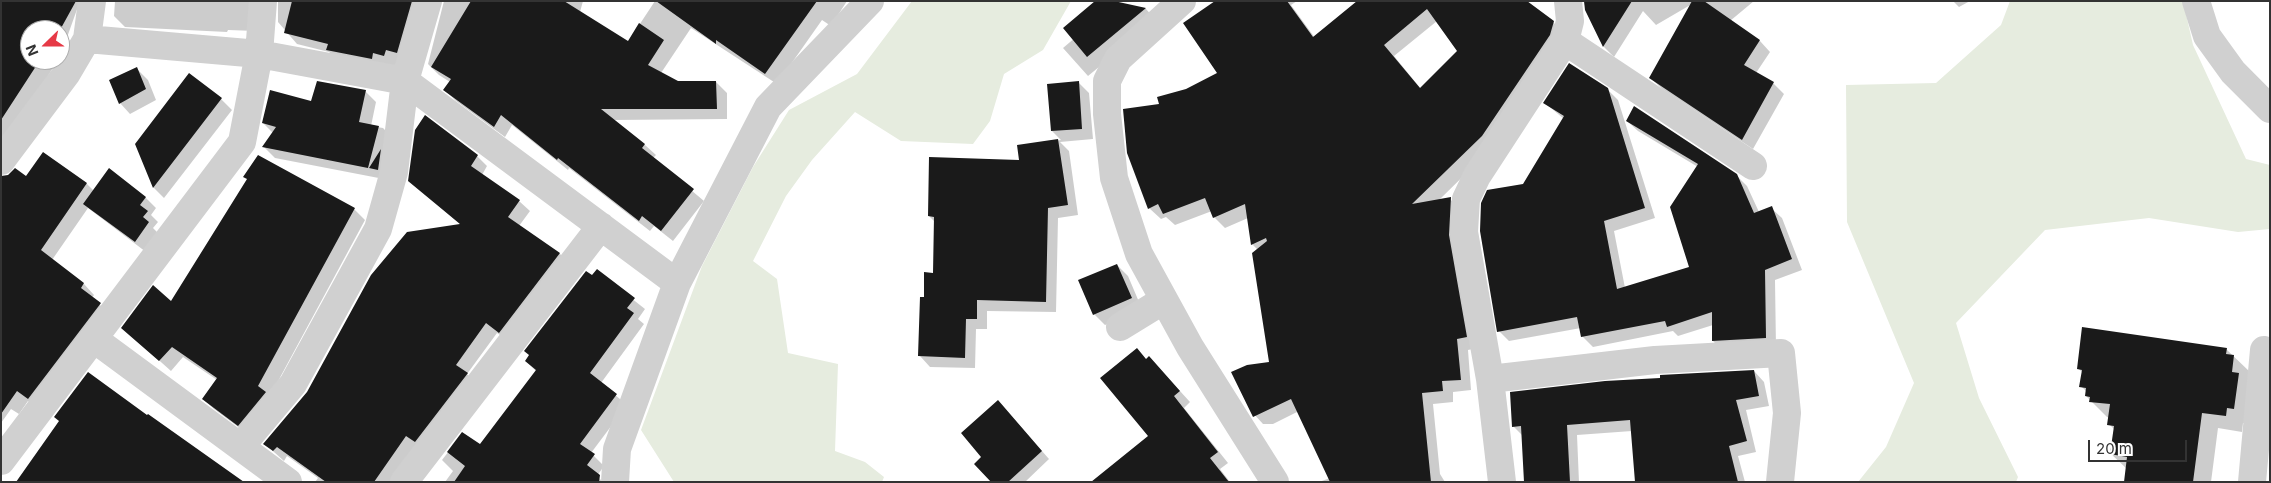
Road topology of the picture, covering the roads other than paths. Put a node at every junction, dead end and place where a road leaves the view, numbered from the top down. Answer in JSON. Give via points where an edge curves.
{"nodes":[{"id":1,"x":92,"y":1,"type":"edge"},
{"id":2,"x":263,"y":1,"type":"edge"},
{"id":3,"x":428,"y":1,"type":"edge"},
{"id":4,"x":870,"y":1,"type":"edge"},
{"id":5,"x":1182,"y":1,"type":"edge"},
{"id":6,"x":1568,"y":1,"type":"edge"},
{"id":7,"x":2196,"y":1,"type":"edge"},
{"id":8,"x":87,"y":39,"type":"junction"},
{"id":9,"x":1565,"y":41,"type":"junction"},
{"id":10,"x":259,"y":54,"type":"junction"},
{"id":11,"x":405,"y":81,"type":"junction"},
{"id":12,"x":2270,"y":109,"type":"edge"},
{"id":13,"x":1,"y":161,"type":"edge"},
{"id":14,"x":1753,"y":166,"type":"dead end"},
{"id":15,"x":601,"y":226,"type":"junction"},
{"id":16,"x":678,"y":283,"type":"junction"},
{"id":17,"x":1164,"y":300,"type":"junction"},
{"id":18,"x":1120,"y":327,"type":"dead end"},
{"id":19,"x":94,"y":339,"type":"junction"},
{"id":20,"x":2270,"y":352,"type":"edge"},
{"id":21,"x":1490,"y":379,"type":"junction"},
{"id":22,"x":241,"y":446,"type":"junction"},
{"id":23,"x":1,"y":461,"type":"edge"},
{"id":24,"x":288,"y":482,"type":"edge"},
{"id":25,"x":404,"y":482,"type":"edge"},
{"id":26,"x":615,"y":482,"type":"edge"},
{"id":27,"x":1276,"y":482,"type":"edge"},
{"id":28,"x":1502,"y":482,"type":"edge"},
{"id":29,"x":1780,"y":482,"type":"edge"},
{"id":30,"x":2252,"y":482,"type":"edge"}],
"edges":[{"from":1,"to":8,"type":"street"},
{"from":2,"to":10,"type":"street"},
{"from":3,"to":11,"type":"street"},
{"from":4,"to":16,"type":"street","via":[[768,107]]},
{"from":5,"to":17,"type":"street","via":[[1118,59],[1107,80],[1114,178],[1139,254]]},
{"from":6,"to":9,"type":"street","via":[[1570,21]]},
{"from":7,"to":12,"type":"street","via":[[2207,36],[2233,72]]},
{"from":8,"to":10,"type":"street"},
{"from":8,"to":13,"type":"street","via":[[67,73]]},
{"from":9,"to":14,"type":"street"},
{"from":9,"to":21,"type":"street","via":[[1477,176],[1466,199],[1464,232]]},
{"from":10,"to":11,"type":"street"},
{"from":10,"to":19,"type":"street","via":[[242,142]]},
{"from":11,"to":15,"type":"street"},
{"from":11,"to":22,"type":"street","via":[[394,172],[378,229],[293,384]]},
{"from":15,"to":16,"type":"street"},
{"from":15,"to":25,"type":"street"},
{"from":16,"to":26,"type":"street","via":[[617,449]]},
{"from":17,"to":18,"type":"street"},
{"from":17,"to":27,"type":"street"},
{"from":19,"to":22,"type":"street"},
{"from":19,"to":23,"type":"street"},
{"from":20,"to":30,"type":"street","via":[[2264,350]]},
{"from":21,"to":28,"type":"street"},
{"from":21,"to":29,"type":"street","via":[[1655,360],[1781,353],[1787,413]]},
{"from":22,"to":24,"type":"street"}]}
